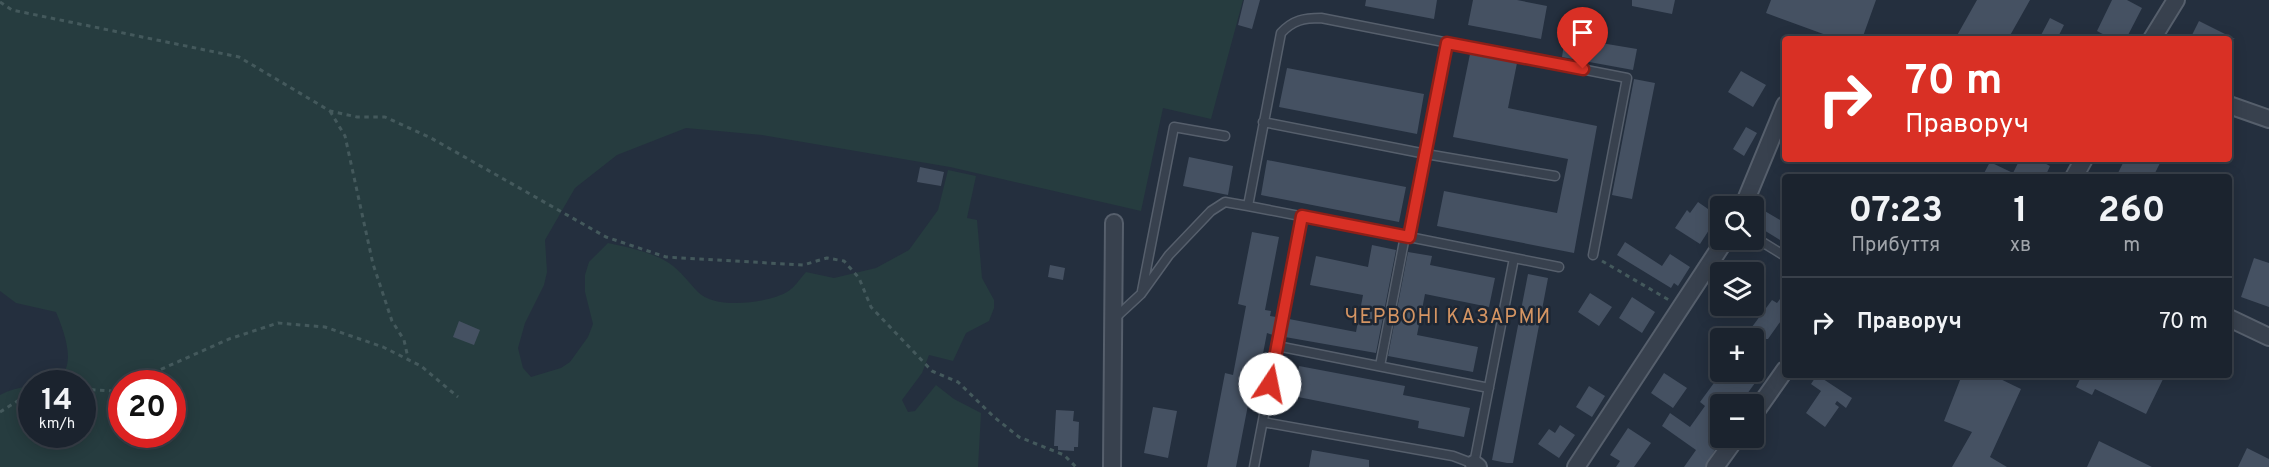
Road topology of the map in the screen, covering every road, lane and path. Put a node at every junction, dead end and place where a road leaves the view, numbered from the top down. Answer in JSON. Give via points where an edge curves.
{"nodes":[{"id":1,"x":2176,"y":0,"type":"edge"},
{"id":2,"x":0,"y":2,"type":"edge"},
{"id":3,"x":2154,"y":36,"type":"edge"},
{"id":4,"x":1447,"y":43,"type":"junction"},
{"id":5,"x":2232,"y":106,"type":"edge"},
{"id":6,"x":330,"y":111,"type":"junction"},
{"id":7,"x":1782,"y":112,"type":"edge"},
{"id":8,"x":2269,"y":119,"type":"edge"},
{"id":9,"x":1263,"y":122,"type":"junction"},
{"id":10,"x":1225,"y":136,"type":"dead end"},
{"id":11,"x":1426,"y":154,"type":"junction"},
{"id":12,"x":1555,"y":176,"type":"dead end"},
{"id":13,"x":1748,"y":196,"type":"edge"},
{"id":14,"x":1248,"y":206,"type":"junction"},
{"id":15,"x":1302,"y":216,"type":"junction"},
{"id":16,"x":1114,"y":223,"type":"dead end"},
{"id":17,"x":1407,"y":237,"type":"junction"},
{"id":18,"x":1764,"y":243,"type":"edge"},
{"id":19,"x":1718,"y":250,"type":"edge"},
{"id":20,"x":1782,"y":254,"type":"edge"},
{"id":21,"x":1593,"y":255,"type":"joint"},
{"id":22,"x":1514,"y":258,"type":"junction"},
{"id":23,"x":1559,"y":267,"type":"dead end"},
{"id":24,"x":1141,"y":294,"type":"junction"},
{"id":25,"x":1681,"y":307,"type":"junction"},
{"id":26,"x":2232,"y":319,"type":"edge"},
{"id":27,"x":1114,"y":320,"type":"junction"},
{"id":28,"x":2269,"y":337,"type":"edge"},
{"id":29,"x":1277,"y":346,"type":"junction"},
{"id":30,"x":408,"y":358,"type":"junction"},
{"id":31,"x":1380,"y":366,"type":"junction"},
{"id":32,"x":159,"y":370,"type":"edge"},
{"id":33,"x":1782,"y":374,"type":"edge"},
{"id":34,"x":1489,"y":387,"type":"junction"},
{"id":35,"x":458,"y":397,"type":"dead end"},
{"id":36,"x":1764,"y":400,"type":"edge"},
{"id":37,"x":18,"y":401,"type":"edge"},
{"id":38,"x":0,"y":412,"type":"edge"},
{"id":39,"x":1263,"y":422,"type":"junction"},
{"id":40,"x":1729,"y":448,"type":"edge"},
{"id":41,"x":1476,"y":466,"type":"edge"},
{"id":42,"x":1076,"y":467,"type":"edge"},
{"id":43,"x":1112,"y":467,"type":"edge"},
{"id":44,"x":1254,"y":467,"type":"edge"},
{"id":45,"x":1576,"y":467,"type":"edge"},
{"id":46,"x":1715,"y":467,"type":"edge"}],
"edges":[{"from":1,"to":3,"type":"street"},
{"from":2,"to":6,"type":"path","via":[[12,10],[239,57]]},
{"from":4,"to":9,"type":"lane","via":[[1322,18],[1293,21],[1281,33]]},
{"from":4,"to":11,"type":"lane"},
{"from":4,"to":21,"type":"lane","via":[[1627,78]]},
{"from":5,"to":8,"type":"street"},
{"from":6,"to":30,"type":"path","via":[[345,136],[373,264]]},
{"from":6,"to":42,"type":"path","via":[[357,117],[385,117],[431,138],[606,237],[666,257],[803,265],[827,258],[844,261],[859,278],[871,307],[932,371],[958,382],[1019,437],[1064,455]]},
{"from":7,"to":13,"type":"street"},
{"from":9,"to":11,"type":"lane"},
{"from":9,"to":14,"type":"lane"},
{"from":10,"to":24,"type":"lane","via":[[1174,127]]},
{"from":11,"to":12,"type":"lane"},
{"from":11,"to":17,"type":"lane"},
{"from":14,"to":15,"type":"lane"},
{"from":14,"to":24,"type":"lane","via":[[1225,202],[1210,211],[1169,255]]},
{"from":15,"to":17,"type":"lane"},
{"from":15,"to":29,"type":"lane"},
{"from":16,"to":27,"type":"street"},
{"from":17,"to":22,"type":"lane"},
{"from":17,"to":31,"type":"lane"},
{"from":18,"to":20,"type":"lane"},
{"from":19,"to":25,"type":"street"},
{"from":21,"to":25,"type":"path"},
{"from":22,"to":23,"type":"lane"},
{"from":22,"to":34,"type":"lane"},
{"from":24,"to":27,"type":"lane"},
{"from":25,"to":45,"type":"street"},
{"from":26,"to":28,"type":"street"},
{"from":27,"to":43,"type":"street"},
{"from":29,"to":31,"type":"lane"},
{"from":29,"to":39,"type":"lane"},
{"from":30,"to":32,"type":"path","via":[[351,334],[314,325],[278,323],[229,339]]},
{"from":30,"to":35,"type":"path"},
{"from":31,"to":34,"type":"lane"},
{"from":33,"to":36,"type":"street"},
{"from":34,"to":41,"type":"lane"},
{"from":37,"to":38,"type":"path"},
{"from":39,"to":41,"type":"lane","via":[[1453,456]]},
{"from":39,"to":44,"type":"lane"},
{"from":40,"to":46,"type":"street"}]}
